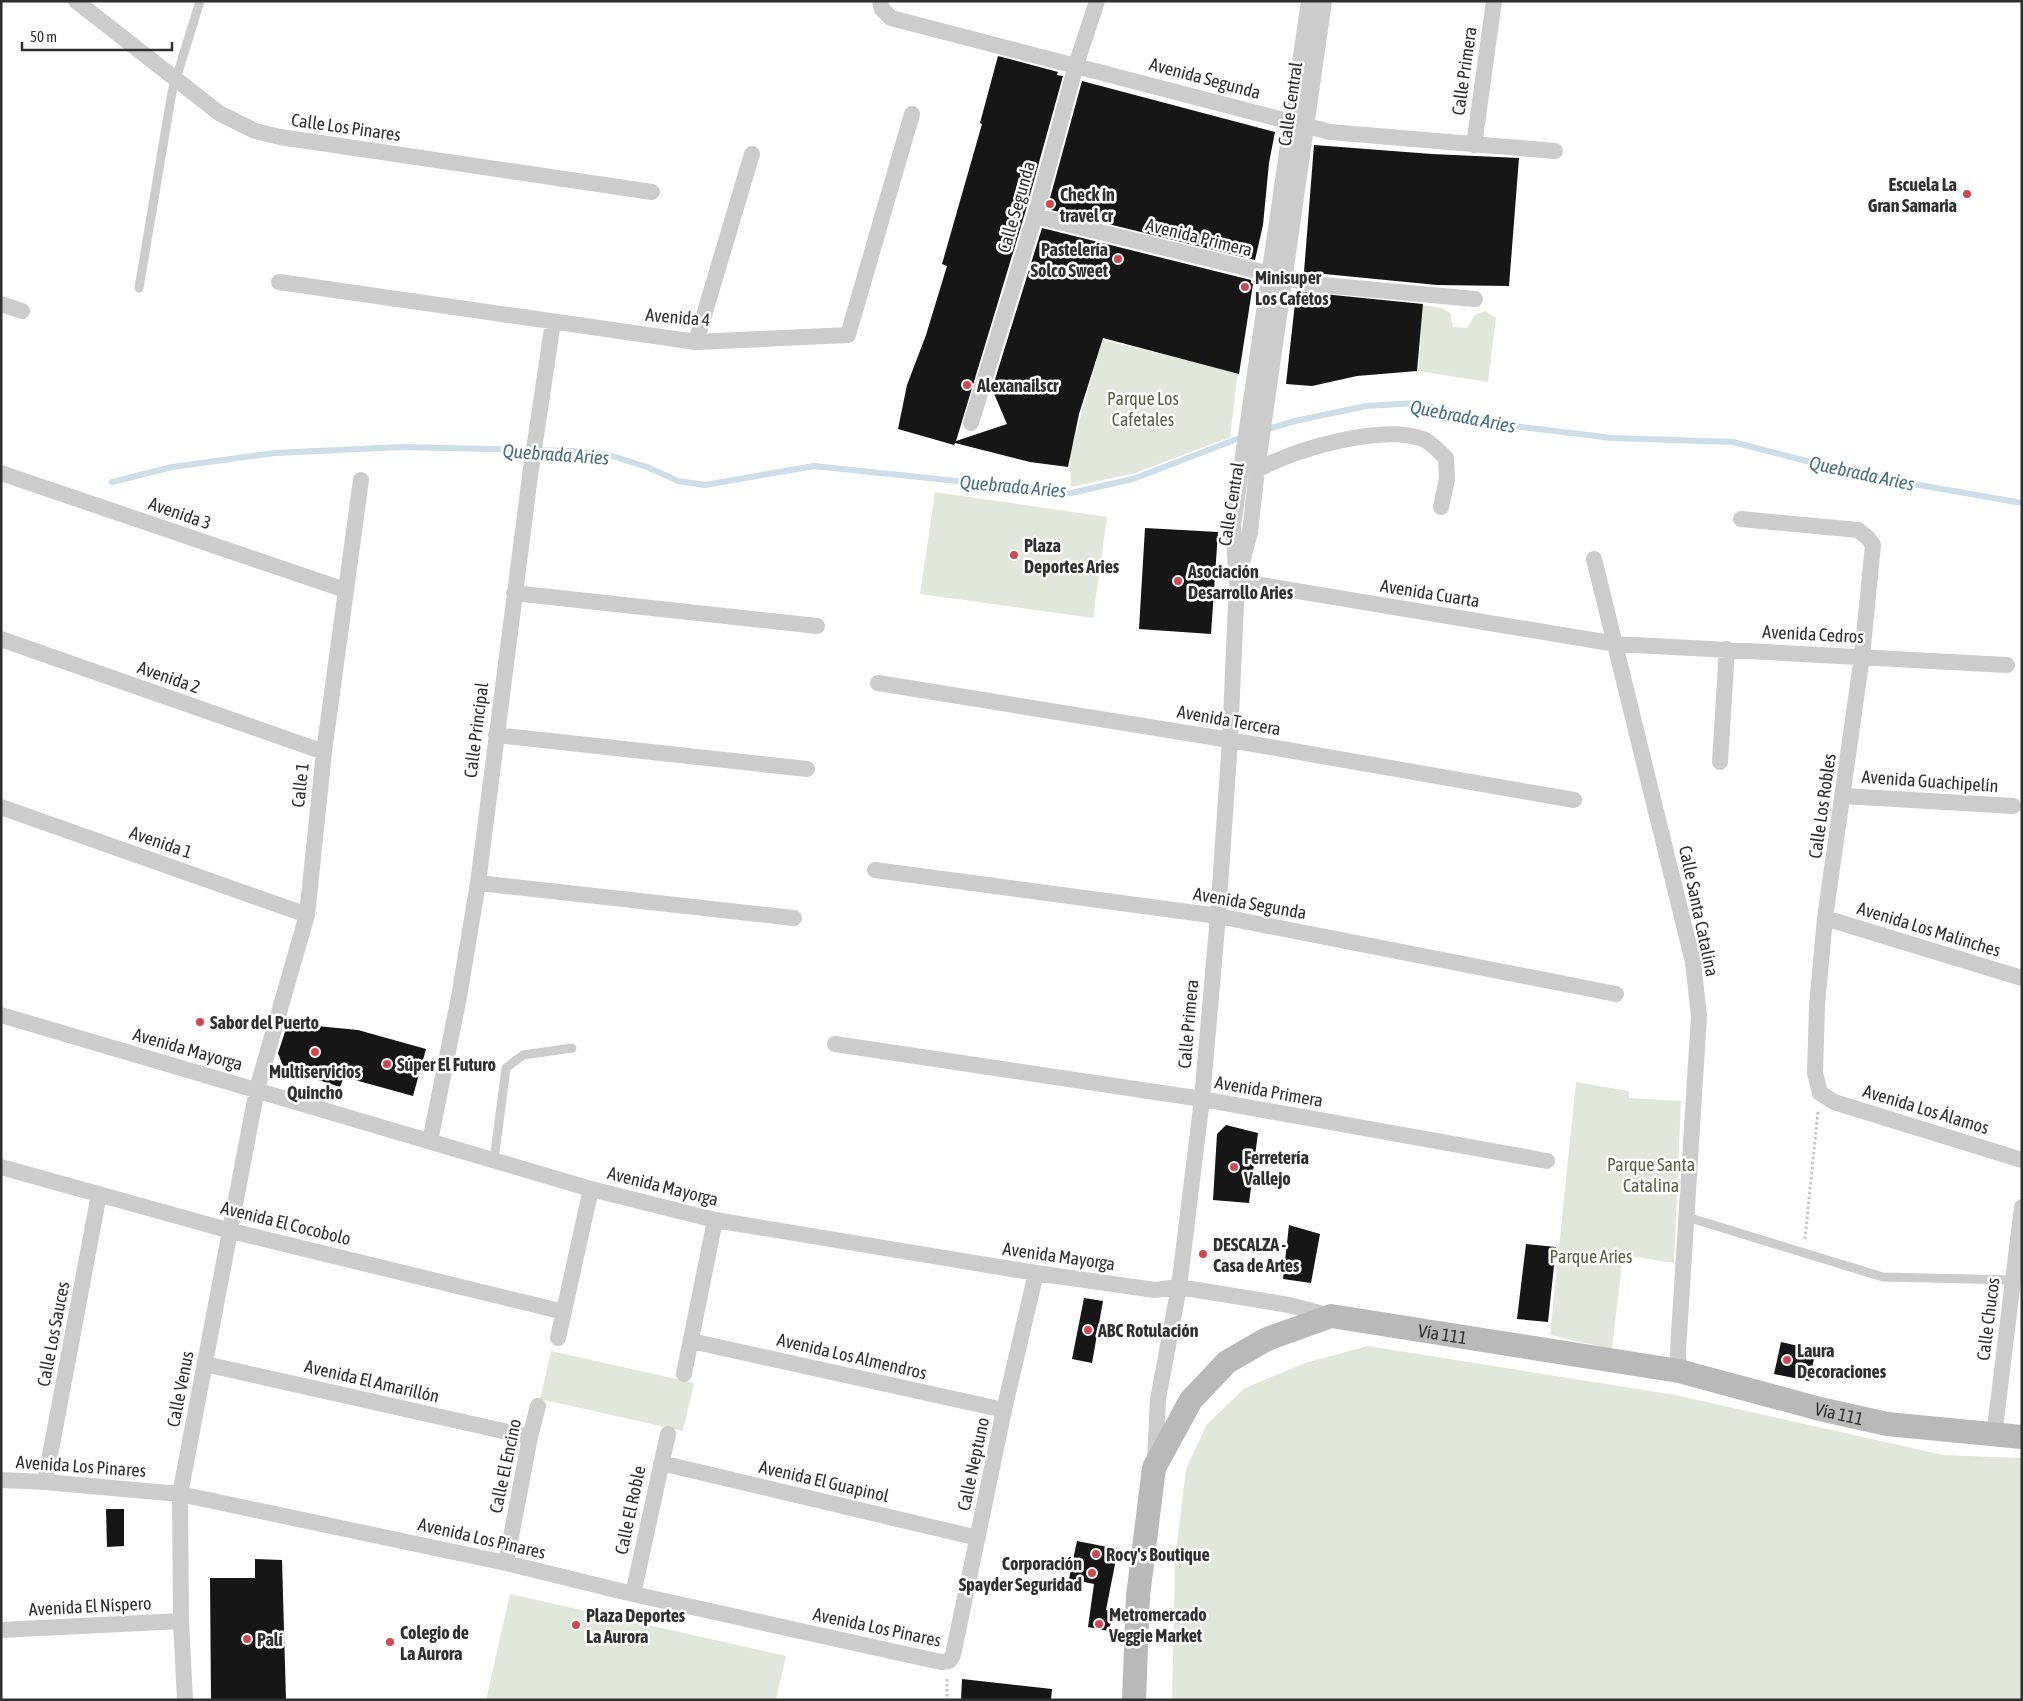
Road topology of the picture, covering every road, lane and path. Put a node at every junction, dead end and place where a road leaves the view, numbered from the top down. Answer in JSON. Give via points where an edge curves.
{"nodes":[{"id":1,"x":76,"y":1,"type":"edge"},
{"id":2,"x":200,"y":1,"type":"edge"},
{"id":3,"x":1097,"y":1,"type":"edge"},
{"id":4,"x":1309,"y":1,"type":"edge"},
{"id":5,"x":1324,"y":1,"type":"edge"},
{"id":6,"x":1494,"y":1,"type":"edge"},
{"id":7,"x":881,"y":5,"type":"edge"},
{"id":8,"x":1076,"y":65,"type":"junction"},
{"id":9,"x":176,"y":81,"type":"junction"},
{"id":10,"x":912,"y":114,"type":"dead end"},
{"id":11,"x":1300,"y":124,"type":"junction"},
{"id":12,"x":1474,"y":145,"type":"junction"},
{"id":13,"x":1556,"y":151,"type":"dead end"},
{"id":14,"x":752,"y":154,"type":"dead end"},
{"id":15,"x":652,"y":192,"type":"dead end"},
{"id":16,"x":1035,"y":216,"type":"junction"},
{"id":17,"x":1268,"y":275,"type":"junction"},
{"id":18,"x":1285,"y":279,"type":"junction"},
{"id":19,"x":279,"y":282,"type":"dead end"},
{"id":20,"x":139,"y":288,"type":"dead end"},
{"id":21,"x":1475,"y":299,"type":"dead end"},
{"id":22,"x":1,"y":304,"type":"edge"},
{"id":23,"x":22,"y":312,"type":"dead end"},
{"id":24,"x":553,"y":322,"type":"junction"},
{"id":25,"x":696,"y":342,"type":"junction"},
{"id":26,"x":971,"y":424,"type":"dead end"},
{"id":27,"x":1257,"y":470,"type":"junction"},
{"id":28,"x":1,"y":473,"type":"edge"},
{"id":29,"x":361,"y":480,"type":"dead end"},
{"id":30,"x":1441,"y":507,"type":"dead end"},
{"id":31,"x":1741,"y":520,"type":"dead end"},
{"id":32,"x":1594,"y":559,"type":"dead end"},
{"id":33,"x":1237,"y":581,"type":"junction"},
{"id":34,"x":345,"y":590,"type":"junction"},
{"id":35,"x":514,"y":593,"type":"junction"},
{"id":36,"x":817,"y":626,"type":"dead end"},
{"id":37,"x":1,"y":639,"type":"edge"},
{"id":38,"x":1616,"y":644,"type":"junction"},
{"id":39,"x":1726,"y":649,"type":"junction"},
{"id":40,"x":1862,"y":656,"type":"junction"},
{"id":41,"x":2007,"y":664,"type":"dead end"},
{"id":42,"x":878,"y":683,"type":"dead end"},
{"id":43,"x":496,"y":736,"type":"junction"},
{"id":44,"x":1230,"y":740,"type":"junction"},
{"id":45,"x":324,"y":752,"type":"junction"},
{"id":46,"x":1720,"y":762,"type":"dead end"},
{"id":47,"x":807,"y":769,"type":"dead end"},
{"id":48,"x":1844,"y":796,"type":"junction"},
{"id":49,"x":1574,"y":800,"type":"dead end"},
{"id":50,"x":2014,"y":806,"type":"dead end"},
{"id":51,"x":1,"y":807,"type":"edge"},
{"id":52,"x":875,"y":870,"type":"dead end"},
{"id":53,"x":478,"y":883,"type":"junction"},
{"id":54,"x":307,"y":915,"type":"junction"},
{"id":55,"x":1218,"y":916,"type":"junction"},
{"id":56,"x":794,"y":918,"type":"dead end"},
{"id":57,"x":1825,"y":918,"type":"junction"},
{"id":58,"x":2022,"y":978,"type":"edge"},
{"id":59,"x":1616,"y":994,"type":"dead end"},
{"id":60,"x":1,"y":1015,"type":"edge"},
{"id":61,"x":836,"y":1044,"type":"dead end"},
{"id":62,"x":572,"y":1048,"type":"dead end"},
{"id":63,"x":257,"y":1090,"type":"junction"},
{"id":64,"x":1820,"y":1093,"type":"junction"},
{"id":65,"x":1202,"y":1099,"type":"junction"},
{"id":66,"x":430,"y":1142,"type":"junction"},
{"id":67,"x":494,"y":1160,"type":"junction"},
{"id":68,"x":2022,"y":1160,"type":"edge"},
{"id":69,"x":1547,"y":1161,"type":"dead end"},
{"id":70,"x":1,"y":1167,"type":"edge"},
{"id":71,"x":591,"y":1188,"type":"junction"},
{"id":72,"x":99,"y":1194,"type":"junction"},
{"id":73,"x":2022,"y":1207,"type":"edge"},
{"id":74,"x":1687,"y":1217,"type":"junction"},
{"id":75,"x":715,"y":1220,"type":"junction"},
{"id":76,"x":231,"y":1231,"type":"junction"},
{"id":77,"x":1803,"y":1254,"type":"junction"},
{"id":78,"x":1036,"y":1273,"type":"junction"},
{"id":79,"x":2014,"y":1280,"type":"junction"},
{"id":80,"x":1179,"y":1287,"type":"junction"},
{"id":81,"x":564,"y":1312,"type":"junction"},
{"id":82,"x":1331,"y":1316,"type":"junction"},
{"id":83,"x":558,"y":1338,"type":"dead end"},
{"id":84,"x":691,"y":1341,"type":"junction"},
{"id":85,"x":205,"y":1364,"type":"junction"},
{"id":86,"x":1679,"y":1371,"type":"junction"},
{"id":87,"x":684,"y":1374,"type":"dead end"},
{"id":88,"x":538,"y":1406,"type":"dead end"},
{"id":89,"x":1004,"y":1410,"type":"junction"},
{"id":90,"x":668,"y":1434,"type":"dead end"},
{"id":91,"x":1994,"y":1436,"type":"junction"},
{"id":92,"x":530,"y":1437,"type":"junction"},
{"id":93,"x":2022,"y":1437,"type":"edge"},
{"id":94,"x":660,"y":1463,"type":"junction"},
{"id":95,"x":1154,"y":1468,"type":"junction"},
{"id":96,"x":1,"y":1480,"type":"edge"},
{"id":97,"x":45,"y":1482,"type":"junction"},
{"id":98,"x":180,"y":1494,"type":"junction"},
{"id":99,"x":978,"y":1538,"type":"junction"},
{"id":100,"x":506,"y":1564,"type":"junction"},
{"id":101,"x":633,"y":1594,"type":"junction"},
{"id":102,"x":180,"y":1621,"type":"junction"},
{"id":103,"x":1,"y":1630,"type":"edge"},
{"id":104,"x":949,"y":1662,"type":"joint"},
{"id":105,"x":185,"y":1700,"type":"edge"},
{"id":106,"x":1134,"y":1700,"type":"edge"}],
"edges":[{"from":1,"to":9,"type":"street","name":"Calle Los Pinares"},
{"from":2,"to":9,"type":"lane"},
{"from":3,"to":8,"type":"street","name":"Calle Segunda"},
{"from":4,"to":11,"type":"street","name":"Calle Central"},
{"from":5,"to":11,"type":"street","name":"Calle Central"},
{"from":6,"to":12,"type":"street","name":"Calle Primera"},
{"from":7,"to":8,"type":"street","name":"Avenida Segunda","via":[[891,18]]},
{"from":8,"to":11,"type":"street","name":"Avenida Segunda"},
{"from":8,"to":16,"type":"street","name":"Calle Segunda"},
{"from":9,"to":15,"type":"street","name":"Calle Los Pinares","via":[[219,113],[255,131],[280,137]]},
{"from":9,"to":20,"type":"lane"},
{"from":10,"to":25,"type":"street","name":"Avenida 4","via":[[848,335]]},
{"from":11,"to":12,"type":"street","name":"Avenida Segunda","via":[[1330,132]]},
{"from":11,"to":17,"type":"street","name":"Calle Central"},
{"from":11,"to":18,"type":"street","name":"Calle Central"},
{"from":12,"to":13,"type":"street","name":"Avenida Segunda"},
{"from":14,"to":25,"type":"street"},
{"from":16,"to":17,"type":"street","name":"Avenida Primera"},
{"from":16,"to":26,"type":"street","name":"Calle Segunda"},
{"from":17,"to":18,"type":"street","name":"Avenida Primera"},
{"from":17,"to":33,"type":"street","name":"Calle Central","via":[[1233,526]]},
{"from":18,"to":21,"type":"street","name":"Avenida Primera"},
{"from":18,"to":27,"type":"street","name":"Calle Central"},
{"from":19,"to":24,"type":"street","name":"Avenida 4"},
{"from":22,"to":23,"type":"street"},
{"from":24,"to":25,"type":"street","name":"Avenida 4"},
{"from":24,"to":35,"type":"street","name":"Calle Principal"},
{"from":27,"to":30,"type":"street","via":[[1309,449],[1355,438],[1402,434],[1425,439],[1446,458],[1448,479]]},
{"from":27,"to":33,"type":"street","name":"Calle Central","via":[[1250,532]]},
{"from":28,"to":34,"type":"street","name":"Avenida 3"},
{"from":29,"to":34,"type":"street","name":"Calle 1"},
{"from":31,"to":40,"type":"street","name":"Calle Los Robles","via":[[1858,530],[1868,538],[1873,545]]},
{"from":32,"to":38,"type":"street","name":"Calle Santa Catalina"},
{"from":33,"to":38,"type":"street","name":"Avenida Cuarta"},
{"from":33,"to":44,"type":"street","name":"Calle Primera"},
{"from":34,"to":45,"type":"street","name":"Calle 1"},
{"from":35,"to":36,"type":"street"},
{"from":35,"to":43,"type":"street","name":"Calle Principal"},
{"from":37,"to":45,"type":"street","name":"Avenida 2"},
{"from":38,"to":39,"type":"street","name":"Avenida Cedros"},
{"from":38,"to":74,"type":"street","name":"Calle Santa Catalina","via":[[1693,962],[1699,1016]]},
{"from":39,"to":40,"type":"street","name":"Avenida Cedros"},
{"from":39,"to":46,"type":"street"},
{"from":40,"to":41,"type":"street","name":"Avenida Cedros"},
{"from":40,"to":48,"type":"street","name":"Calle Los Robles"},
{"from":42,"to":44,"type":"street","name":"Avenida Tercera"},
{"from":43,"to":47,"type":"street"},
{"from":43,"to":53,"type":"street","name":"Calle Principal"},
{"from":44,"to":49,"type":"street","name":"Avenida Tercera"},
{"from":44,"to":55,"type":"street","name":"Calle Primera"},
{"from":45,"to":54,"type":"street","name":"Calle 1"},
{"from":48,"to":50,"type":"street","name":"Avenida Guachipelín"},
{"from":48,"to":57,"type":"street","name":"Calle Los Robles"},
{"from":51,"to":54,"type":"street","name":"Avenida 1"},
{"from":52,"to":55,"type":"street","name":"Avenida Segunda"},
{"from":53,"to":56,"type":"street"},
{"from":53,"to":66,"type":"street","name":"Calle Principal"},
{"from":54,"to":63,"type":"street","name":"Calle 1"},
{"from":55,"to":59,"type":"street","name":"Avenida Segunda"},
{"from":55,"to":65,"type":"street","name":"Calle Primera"},
{"from":57,"to":58,"type":"street","name":"Avenida Los Malinches"},
{"from":57,"to":64,"type":"street","name":"Calle Los Robles","via":[[1815,1073]]},
{"from":60,"to":63,"type":"street","name":"Avenida Mayorga"},
{"from":61,"to":65,"type":"street","name":"Avenida Primera"},
{"from":62,"to":67,"type":"lane","via":[[523,1055],[506,1068]]},
{"from":63,"to":66,"type":"street","name":"Avenida Mayorga"},
{"from":63,"to":76,"type":"street","name":"Calle Venus"},
{"from":64,"to":68,"type":"street","name":"Avenida Los Álamos","via":[[1834,1102]]},
{"from":64,"to":77,"type":"path"},
{"from":65,"to":69,"type":"street","name":"Avenida Primera"},
{"from":65,"to":80,"type":"street","name":"Calle Primera"},
{"from":66,"to":67,"type":"street","name":"Avenida Mayorga"},
{"from":67,"to":71,"type":"street","name":"Avenida Mayorga"},
{"from":70,"to":72,"type":"street","name":"Avenida El Cocobolo"},
{"from":71,"to":75,"type":"street","name":"Avenida Mayorga"},
{"from":71,"to":81,"type":"street"},
{"from":72,"to":76,"type":"street","name":"Avenida El Cocobolo"},
{"from":72,"to":97,"type":"street","name":"Calle Los Sauces"},
{"from":73,"to":79,"type":"street","name":"Calle Chucos"},
{"from":74,"to":77,"type":"lane"},
{"from":74,"to":86,"type":"street","name":"Calle Santa Catalina"},
{"from":75,"to":78,"type":"street","name":"Avenida Mayorga"},
{"from":75,"to":84,"type":"street"},
{"from":76,"to":81,"type":"street","name":"Avenida El Cocobolo"},
{"from":76,"to":85,"type":"street","name":"Calle Venus"},
{"from":77,"to":79,"type":"lane","via":[[1883,1277]]},
{"from":78,"to":80,"type":"street","name":"Avenida Mayorga","via":[[1155,1290]]},
{"from":78,"to":89,"type":"street","name":"Calle Neptuno"},
{"from":79,"to":91,"type":"street","name":"Calle Chucos"},
{"from":80,"to":82,"type":"street","name":"Avenida Mayorga","via":[[1289,1305]]},
{"from":80,"to":95,"type":"street","name":"Calle Primera","via":[[1158,1398]]},
{"from":81,"to":83,"type":"street"},
{"from":82,"to":86,"type":"main road","name":"Vía 111"},
{"from":82,"to":95,"type":"main road","name":"Vía 111","via":[[1267,1339],[1227,1362],[1191,1400]]},
{"from":84,"to":87,"type":"street"},
{"from":84,"to":89,"type":"street","name":"Avenida Los Almendros"},
{"from":85,"to":92,"type":"street","name":"Avenida El Amarillón"},
{"from":85,"to":98,"type":"street","name":"Calle Venus"},
{"from":86,"to":91,"type":"main road","name":"Vía 111","via":[[1887,1424]]},
{"from":88,"to":92,"type":"street","name":"Calle El Encino"},
{"from":89,"to":99,"type":"street","name":"Calle Neptuno"},
{"from":90,"to":94,"type":"street","name":"Calle El Roble"},
{"from":91,"to":93,"type":"main road","name":"Vía 111"},
{"from":92,"to":100,"type":"street","name":"Calle El Encino"},
{"from":94,"to":99,"type":"street","name":"Avenida El Guapinol"},
{"from":94,"to":101,"type":"street","name":"Calle El Roble"},
{"from":95,"to":106,"type":"main road","name":"Vía 111","via":[[1138,1596]]},
{"from":96,"to":97,"type":"street","name":"Avenida Los Pinares"},
{"from":97,"to":98,"type":"street","name":"Avenida Los Pinares"},
{"from":98,"to":100,"type":"street","name":"Avenida Los Pinares"},
{"from":98,"to":102,"type":"street","name":"Calle Venus"},
{"from":99,"to":104,"type":"street","name":"Calle Neptuno"},
{"from":100,"to":101,"type":"street","name":"Avenida Los Pinares"},
{"from":101,"to":104,"type":"street","name":"Avenida Los Pinares"},
{"from":102,"to":103,"type":"street","name":"Avenida El Níspero"},
{"from":102,"to":105,"type":"street","name":"Calle Venus"}]}
